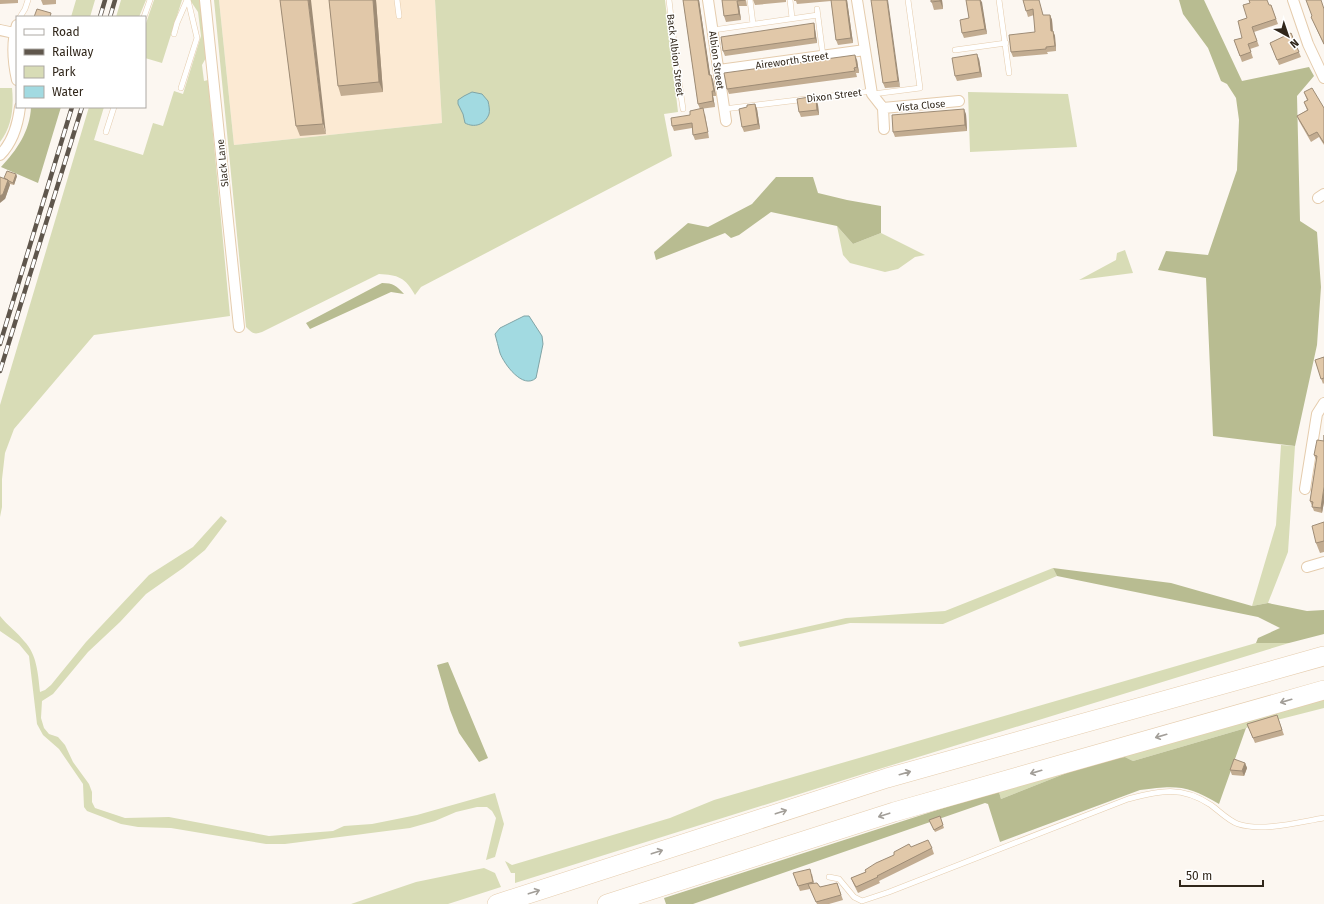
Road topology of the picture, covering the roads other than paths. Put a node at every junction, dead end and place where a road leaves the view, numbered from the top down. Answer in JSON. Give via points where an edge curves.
{"nodes":[{"id":1,"x":28,"y":0,"type":"edge"},
{"id":2,"x":150,"y":0,"type":"edge"},
{"id":3,"x":188,"y":0,"type":"edge"},
{"id":4,"x":205,"y":0,"type":"edge"},
{"id":5,"x":397,"y":0,"type":"edge"},
{"id":6,"x":669,"y":0,"type":"edge"},
{"id":7,"x":708,"y":0,"type":"edge"},
{"id":8,"x":750,"y":0,"type":"edge"},
{"id":9,"x":790,"y":0,"type":"edge"},
{"id":10,"x":857,"y":0,"type":"edge"},
{"id":11,"x":908,"y":0,"type":"edge"},
{"id":12,"x":999,"y":0,"type":"edge"},
{"id":13,"x":1293,"y":0,"type":"edge"},
{"id":14,"x":21,"y":16,"type":"edge"},
{"id":15,"x":144,"y":16,"type":"edge"},
{"id":16,"x":399,"y":16,"type":"dead end"},
{"id":17,"x":792,"y":18,"type":"junction"},
{"id":18,"x":753,"y":24,"type":"junction"},
{"id":19,"x":16,"y":29,"type":"edge"},
{"id":20,"x":0,"y":30,"type":"edge"},
{"id":21,"x":713,"y":30,"type":"junction"},
{"id":22,"x":174,"y":34,"type":"dead end"},
{"id":23,"x":1006,"y":43,"type":"junction"},
{"id":24,"x":865,"y":50,"type":"junction"},
{"id":25,"x":955,"y":50,"type":"dead end"},
{"id":26,"x":823,"y":56,"type":"junction"},
{"id":27,"x":718,"y":70,"type":"junction"},
{"id":28,"x":1009,"y":73,"type":"dead end"},
{"id":29,"x":16,"y":75,"type":"edge"},
{"id":30,"x":1324,"y":78,"type":"edge"},
{"id":31,"x":181,"y":88,"type":"dead end"},
{"id":32,"x":872,"y":92,"type":"junction"},
{"id":33,"x":959,"y":101,"type":"dead end"},
{"id":34,"x":20,"y":108,"type":"edge"},
{"id":35,"x":114,"y":108,"type":"edge"},
{"id":36,"x":882,"y":108,"type":"junction"},
{"id":37,"x":683,"y":109,"type":"dead end"},
{"id":38,"x":724,"y":109,"type":"junction"},
{"id":39,"x":726,"y":121,"type":"dead end"},
{"id":40,"x":884,"y":129,"type":"dead end"},
{"id":41,"x":106,"y":132,"type":"dead end"},
{"id":42,"x":0,"y":155,"type":"edge"},
{"id":43,"x":239,"y":327,"type":"dead end"},
{"id":44,"x":1324,"y":403,"type":"edge"},
{"id":45,"x":1305,"y":489,"type":"dead end"},
{"id":46,"x":1324,"y":562,"type":"edge"},
{"id":47,"x":1307,"y":567,"type":"dead end"},
{"id":48,"x":1324,"y":656,"type":"edge"},
{"id":49,"x":1324,"y":690,"type":"edge"},
{"id":50,"x":1324,"y":818,"type":"edge"},
{"id":51,"x":829,"y":877,"type":"dead end"},
{"id":52,"x":496,"y":904,"type":"edge"},
{"id":53,"x":607,"y":904,"type":"edge"}],
"edges":[{"from":1,"to":14,"type":"lane"},
{"from":2,"to":15,"type":"lane"},
{"from":3,"to":22,"type":"lane"},
{"from":3,"to":31,"type":"lane","via":[[197,38]]},
{"from":4,"to":43,"type":"street","name":"Slack Lane"},
{"from":5,"to":16,"type":"lane"},
{"from":6,"to":37,"type":"lane","name":"Back Albion Street"},
{"from":7,"to":21,"type":"street","name":"Albion Street"},
{"from":8,"to":18,"type":"lane"},
{"from":9,"to":17,"type":"lane"},
{"from":10,"to":24,"type":"street","name":"Dixon Street"},
{"from":11,"to":32,"type":"lane","via":[[920,88]]},
{"from":12,"to":23,"type":"lane"},
{"from":13,"to":30,"type":"street","via":[[1308,44]]},
{"from":17,"to":18,"type":"lane"},
{"from":17,"to":26,"type":"lane","via":[[817,12]]},
{"from":18,"to":21,"type":"lane"},
{"from":19,"to":20,"type":"street"},
{"from":19,"to":29,"type":"street"},
{"from":21,"to":27,"type":"street","name":"Albion Street"},
{"from":23,"to":25,"type":"lane"},
{"from":23,"to":28,"type":"lane"},
{"from":24,"to":26,"type":"street","name":"Aireworth Street"},
{"from":24,"to":32,"type":"street","name":"Dixon Street"},
{"from":26,"to":27,"type":"street","name":"Aireworth Street"},
{"from":27,"to":38,"type":"street","name":"Albion Street"},
{"from":32,"to":36,"type":"street","name":"Vista Close"},
{"from":32,"to":38,"type":"lane","name":"Dixon Street"},
{"from":33,"to":36,"type":"street","name":"Vista Close"},
{"from":34,"to":42,"type":"street","via":[[16,129]]},
{"from":35,"to":41,"type":"lane"},
{"from":36,"to":40,"type":"street","name":"Vista Close"},
{"from":38,"to":39,"type":"street","name":"Albion Street"},
{"from":44,"to":45,"type":"street","via":[[1317,414]]},
{"from":46,"to":47,"type":"street"},
{"from":52,"to":48,"type":"highway","one_way":true,"via":[[887,778]]},
{"from":49,"to":53,"type":"highway","one_way":true,"via":[[894,812]]},
{"from":50,"to":51,"type":"lane","via":[[1250,827],[1237,824],[1197,797],[1179,792],[1156,792],[1128,799],[862,901],[839,879]]}]}
